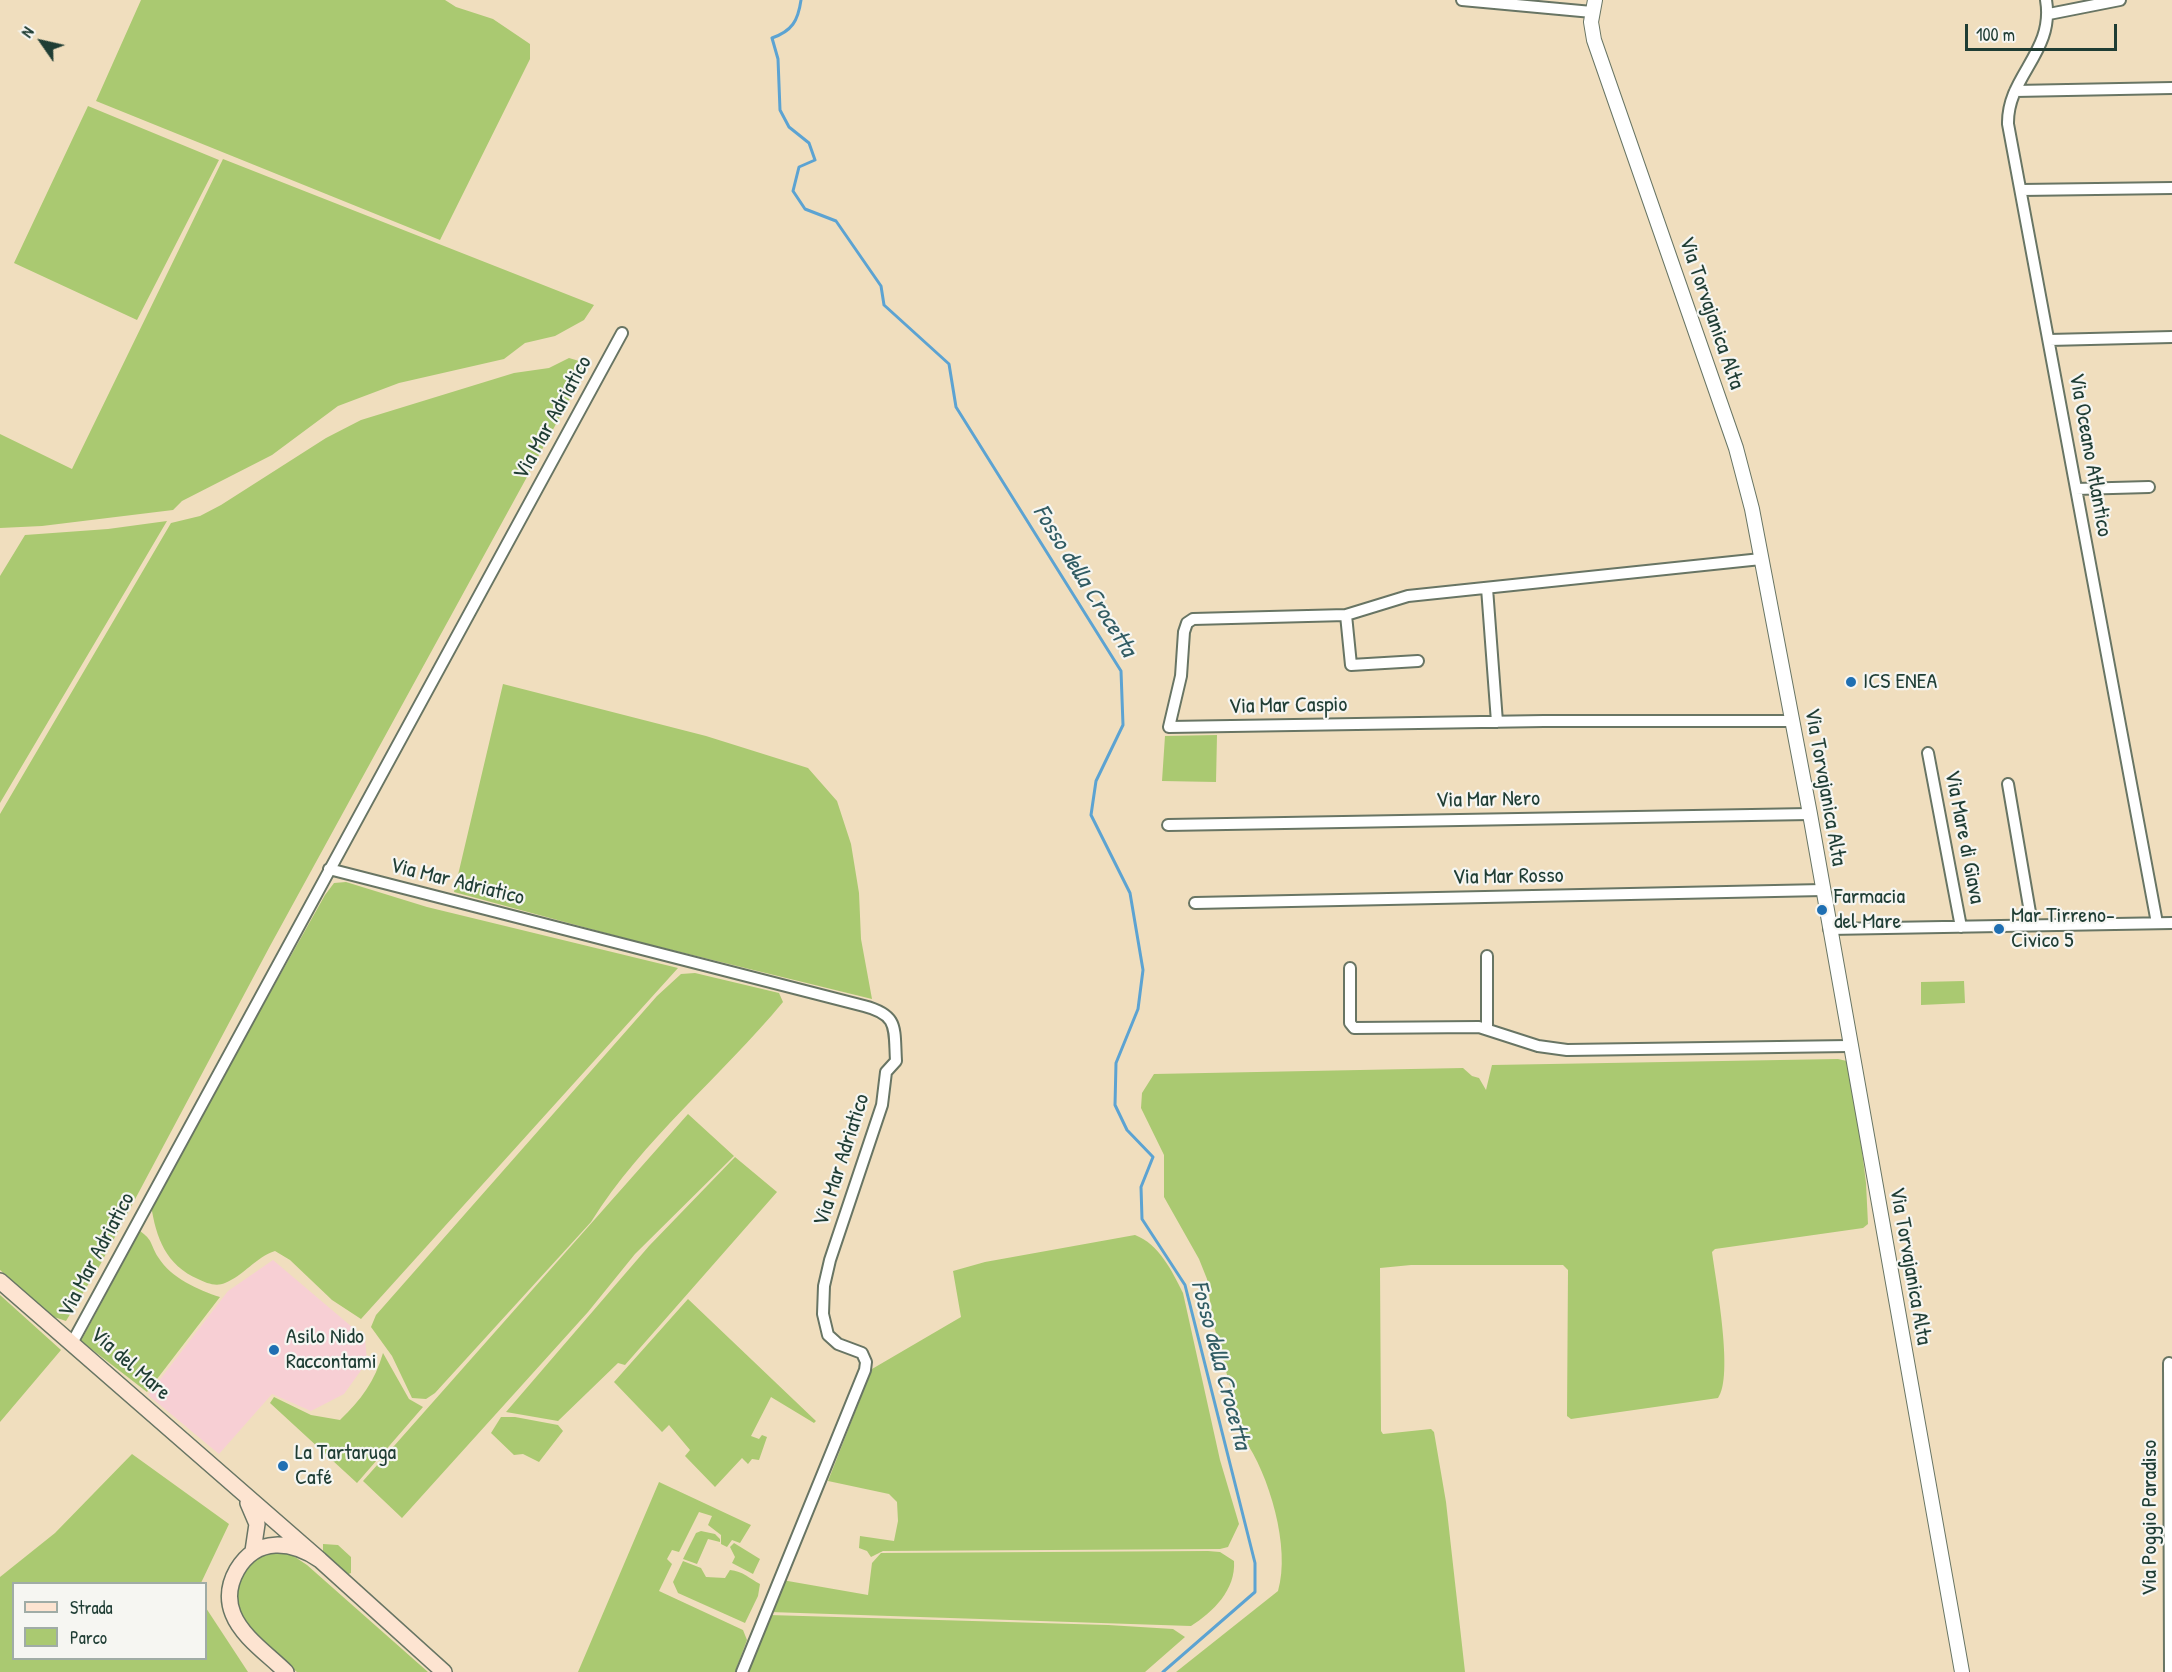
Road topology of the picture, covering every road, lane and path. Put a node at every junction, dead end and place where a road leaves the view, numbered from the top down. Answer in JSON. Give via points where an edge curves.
{"nodes":[{"id":1,"x":1462,"y":0,"type":"edge"},
{"id":2,"x":2046,"y":0,"type":"edge"},
{"id":3,"x":2120,"y":0,"type":"edge"},
{"id":4,"x":1594,"y":6,"type":"edge"},
{"id":5,"x":2049,"y":14,"type":"junction"},
{"id":6,"x":2172,"y":88,"type":"edge"},
{"id":7,"x":2015,"y":91,"type":"junction"},
{"id":8,"x":2172,"y":188,"type":"edge"},
{"id":9,"x":2021,"y":190,"type":"junction"},
{"id":10,"x":622,"y":333,"type":"dead end"},
{"id":11,"x":2172,"y":337,"type":"edge"},
{"id":12,"x":2049,"y":340,"type":"junction"},
{"id":13,"x":2149,"y":487,"type":"dead end"},
{"id":14,"x":2076,"y":489,"type":"junction"},
{"id":15,"x":1761,"y":559,"type":"junction"},
{"id":16,"x":1487,"y":588,"type":"junction"},
{"id":17,"x":1346,"y":615,"type":"junction"},
{"id":18,"x":1418,"y":660,"type":"dead end"},
{"id":19,"x":1497,"y":722,"type":"junction"},
{"id":20,"x":1792,"y":722,"type":"junction"},
{"id":21,"x":1929,"y":753,"type":"dead end"},
{"id":22,"x":2008,"y":784,"type":"dead end"},
{"id":23,"x":1810,"y":814,"type":"junction"},
{"id":24,"x":1168,"y":825,"type":"dead end"},
{"id":25,"x":328,"y":869,"type":"junction"},
{"id":26,"x":1823,"y":890,"type":"junction"},
{"id":27,"x":1195,"y":903,"type":"dead end"},
{"id":28,"x":2157,"y":923,"type":"junction"},
{"id":29,"x":2172,"y":923,"type":"edge"},
{"id":30,"x":2032,"y":924,"type":"junction"},
{"id":31,"x":1961,"y":927,"type":"junction"},
{"id":32,"x":1829,"y":930,"type":"junction"},
{"id":33,"x":1487,"y":956,"type":"dead end"},
{"id":34,"x":1350,"y":968,"type":"dead end"},
{"id":35,"x":1487,"y":1029,"type":"junction"},
{"id":36,"x":1849,"y":1046,"type":"junction"},
{"id":37,"x":0,"y":1281,"type":"edge"},
{"id":38,"x":72,"y":1343,"type":"junction"},
{"id":39,"x":2169,"y":1363,"type":"dead end"},
{"id":40,"x":230,"y":1482,"type":"junction"},
{"id":41,"x":2171,"y":1488,"type":"edge"},
{"id":42,"x":253,"y":1551,"type":"junction"},
{"id":43,"x":320,"y":1560,"type":"junction"},
{"id":44,"x":284,"y":1671,"type":"edge"},
{"id":45,"x":444,"y":1671,"type":"edge"},
{"id":46,"x":742,"y":1672,"type":"edge"},
{"id":47,"x":1962,"y":1672,"type":"edge"},
{"id":48,"x":2170,"y":1672,"type":"edge"}],
"edges":[{"from":1,"to":4,"type":"street"},
{"from":2,"to":5,"type":"street","name":"Via Oceano Atlantico"},
{"from":3,"to":5,"type":"street"},
{"from":4,"to":15,"type":"street","name":"Via Torvajanica Alta","via":[[1594,40],[1739,457]]},
{"from":5,"to":7,"type":"street","name":"Via Oceano Atlantico","via":[[2042,44]]},
{"from":6,"to":7,"type":"street"},
{"from":7,"to":9,"type":"street","name":"Via Oceano Atlantico","via":[[2008,124]]},
{"from":8,"to":9,"type":"street"},
{"from":9,"to":12,"type":"street","name":"Via Oceano Atlantico"},
{"from":10,"to":25,"type":"street","name":"Via Mar Adriatico"},
{"from":11,"to":12,"type":"street"},
{"from":12,"to":14,"type":"street","name":"Via Oceano Atlantico"},
{"from":13,"to":14,"type":"street"},
{"from":14,"to":28,"type":"street","name":"Via Oceano Atlantico"},
{"from":15,"to":16,"type":"street"},
{"from":15,"to":20,"type":"street","name":"Via Torvajanica Alta"},
{"from":16,"to":17,"type":"street","via":[[1407,596]]},
{"from":16,"to":19,"type":"street"},
{"from":17,"to":18,"type":"street","name":"Via Mar Caspio","via":[[1351,665]]},
{"from":17,"to":19,"type":"street","name":"Via Mar Caspio","via":[[1192,620],[1184,629],[1180,684],[1169,727]]},
{"from":19,"to":20,"type":"street","name":"Via Mar Caspio"},
{"from":20,"to":23,"type":"street","name":"Via Torvajanica Alta"},
{"from":21,"to":31,"type":"street","name":"Via Mare di Giava"},
{"from":22,"to":30,"type":"street"},
{"from":23,"to":24,"type":"street","name":"Via Mar Nero"},
{"from":23,"to":26,"type":"street","name":"Via Torvajanica Alta"},
{"from":25,"to":38,"type":"street","name":"Via Mar Adriatico"},
{"from":25,"to":46,"type":"street","name":"Via Mar Adriatico","via":[[864,1005],[885,1012],[891,1019],[896,1061],[886,1072],[883,1101],[830,1260],[824,1292],[826,1332],[835,1342],[862,1353],[865,1370]]},
{"from":26,"to":27,"type":"street","name":"Via Mar Rosso"},
{"from":26,"to":32,"type":"street","name":"Via Torvajanica Alta"},
{"from":28,"to":29,"type":"street"},
{"from":28,"to":30,"type":"street"},
{"from":30,"to":31,"type":"street"},
{"from":31,"to":32,"type":"street"},
{"from":32,"to":36,"type":"street","name":"Via Torvajanica Alta"},
{"from":33,"to":35,"type":"street"},
{"from":34,"to":35,"type":"street","via":[[1350,1023],[1354,1028]]},
{"from":35,"to":36,"type":"street","via":[[1563,1050]]},
{"from":36,"to":47,"type":"street","name":"Via Torvajanica Alta"},
{"from":37,"to":38,"type":"main road","name":"Via del Mare"},
{"from":38,"to":40,"type":"main road","name":"Via del Mare"},
{"from":39,"to":41,"type":"street","name":"Via Poggio Paradiso"},
{"from":40,"to":42,"type":"main road","name":"Via del Mare","via":[[255,1515],[258,1528]]},
{"from":40,"to":43,"type":"main road","name":"Via del Mare"},
{"from":41,"to":48,"type":"street","name":"Via Poggio Paradiso"},
{"from":42,"to":43,"type":"main road","name":"Via del Mare","via":[[267,1545],[286,1545]]},
{"from":42,"to":44,"type":"main road","name":"Via del Mare","via":[[234,1577],[229,1594],[231,1608],[240,1627]]},
{"from":43,"to":45,"type":"main road","name":"Via del Mare"}]}
